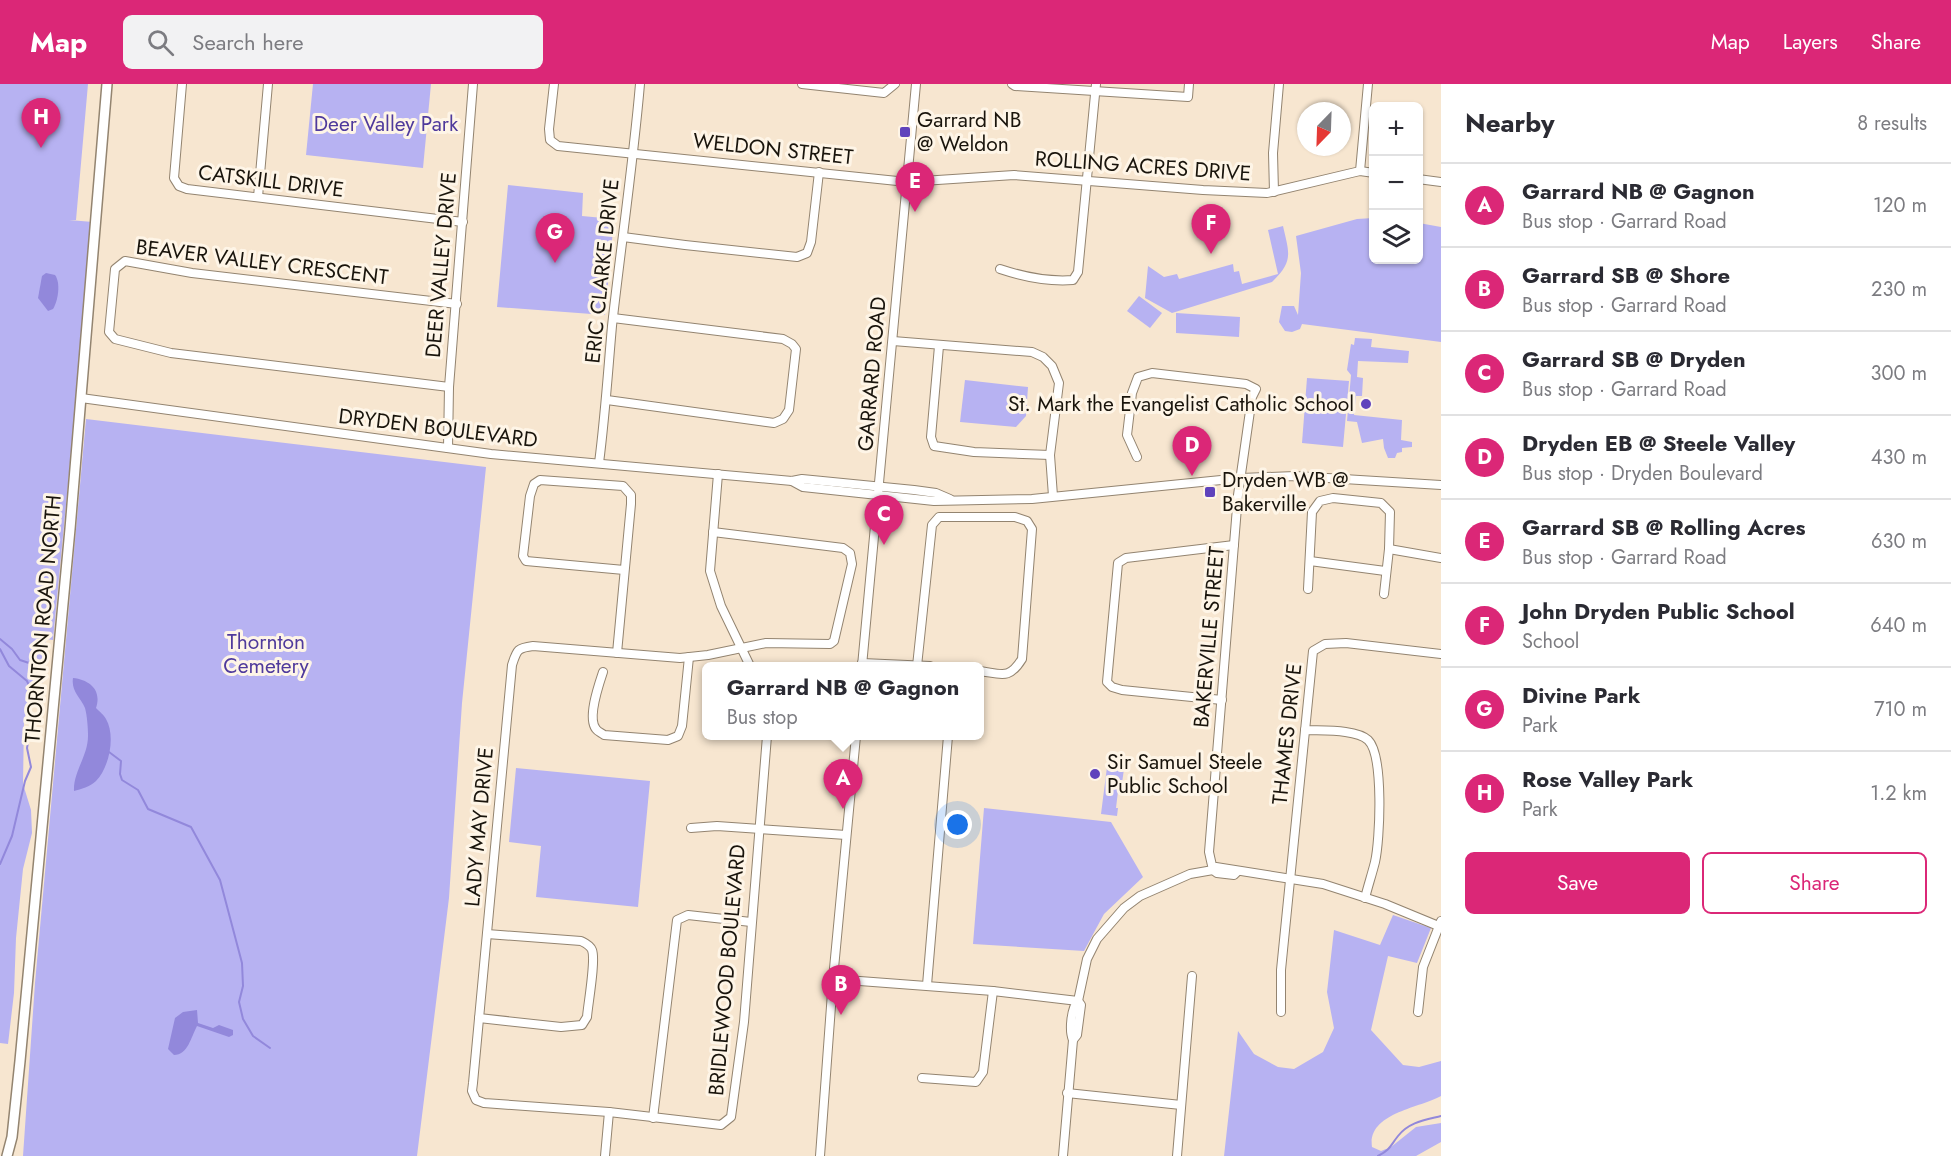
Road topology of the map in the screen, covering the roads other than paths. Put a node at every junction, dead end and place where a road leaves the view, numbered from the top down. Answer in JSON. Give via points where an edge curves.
{"nodes":[{"id":1,"x":107,"y":84,"type":"edge"},
{"id":2,"x":182,"y":84,"type":"edge"},
{"id":3,"x":268,"y":84,"type":"edge"},
{"id":4,"x":473,"y":84,"type":"edge"},
{"id":5,"x":554,"y":84,"type":"edge"},
{"id":6,"x":640,"y":84,"type":"edge"},
{"id":7,"x":802,"y":84,"type":"edge"},
{"id":8,"x":895,"y":84,"type":"edge"},
{"id":9,"x":916,"y":84,"type":"edge"},
{"id":10,"x":1012,"y":84,"type":"edge"},
{"id":11,"x":1189,"y":84,"type":"edge"},
{"id":12,"x":1279,"y":84,"type":"edge"},
{"id":13,"x":1368,"y":84,"type":"edge"},
{"id":14,"x":1096,"y":87,"type":"edge"},
{"id":15,"x":634,"y":153,"type":"junction"},
{"id":16,"x":1360,"y":171,"type":"junction"},
{"id":17,"x":819,"y":172,"type":"junction"},
{"id":18,"x":1369,"y":172,"type":"edge"},
{"id":19,"x":1087,"y":180,"type":"junction"},
{"id":20,"x":1423,"y":180,"type":"edge"},
{"id":21,"x":908,"y":182,"type":"junction"},
{"id":22,"x":1441,"y":182,"type":"edge"},
{"id":23,"x":1274,"y":192,"type":"junction"},
{"id":24,"x":258,"y":197,"type":"junction"},
{"id":25,"x":463,"y":222,"type":"junction"},
{"id":26,"x":624,"y":237,"type":"junction"},
{"id":27,"x":1000,"y":268,"type":"dead end"},
{"id":28,"x":457,"y":304,"type":"junction"},
{"id":29,"x":613,"y":318,"type":"junction"},
{"id":30,"x":893,"y":341,"type":"junction"},
{"id":31,"x":939,"y":346,"type":"junction"},
{"id":32,"x":449,"y":387,"type":"junction"},
{"id":33,"x":81,"y":398,"type":"junction"},
{"id":34,"x":607,"y":400,"type":"junction"},
{"id":35,"x":448,"y":448,"type":"junction"},
{"id":36,"x":1050,"y":455,"type":"junction"},
{"id":37,"x":1137,"y":457,"type":"dead end"},
{"id":38,"x":599,"y":463,"type":"junction"},
{"id":39,"x":718,"y":474,"type":"junction"},
{"id":40,"x":1241,"y":478,"type":"junction"},
{"id":41,"x":1441,"y":485,"type":"edge"},
{"id":42,"x":880,"y":491,"type":"junction"},
{"id":43,"x":1053,"y":496,"type":"junction"},
{"id":44,"x":713,"y":532,"type":"junction"},
{"id":45,"x":1234,"y":545,"type":"junction"},
{"id":46,"x":1389,"y":549,"type":"junction"},
{"id":47,"x":1441,"y":558,"type":"edge"},
{"id":48,"x":1310,"y":561,"type":"junction"},
{"id":49,"x":624,"y":570,"type":"junction"},
{"id":50,"x":1385,"y":571,"type":"junction"},
{"id":51,"x":1308,"y":589,"type":"dead end"},
{"id":52,"x":1384,"y":594,"type":"dead end"},
{"id":53,"x":741,"y":648,"type":"junction"},
{"id":54,"x":617,"y":653,"type":"junction"},
{"id":55,"x":1441,"y":654,"type":"edge"},
{"id":56,"x":689,"y":657,"type":"junction"},
{"id":57,"x":748,"y":662,"type":"edge"},
{"id":58,"x":862,"y":662,"type":"edge"},
{"id":59,"x":917,"y":662,"type":"edge"},
{"id":60,"x":984,"y":671,"type":"edge"},
{"id":61,"x":603,"y":672,"type":"dead end"},
{"id":62,"x":1222,"y":700,"type":"junction"},
{"id":63,"x":1305,"y":730,"type":"junction"},
{"id":64,"x":767,"y":740,"type":"edge"},
{"id":65,"x":856,"y":740,"type":"edge"},
{"id":66,"x":948,"y":740,"type":"edge"},
{"id":67,"x":691,"y":828,"type":"dead end"},
{"id":68,"x":759,"y":828,"type":"junction"},
{"id":69,"x":846,"y":835,"type":"junction"},
{"id":70,"x":1212,"y":870,"type":"junction"},
{"id":71,"x":1290,"y":879,"type":"junction"},
{"id":72,"x":1365,"y":898,"type":"junction"},
{"id":73,"x":751,"y":922,"type":"junction"},
{"id":74,"x":1440,"y":925,"type":"edge"},
{"id":75,"x":487,"y":934,"type":"junction"},
{"id":76,"x":1192,"y":976,"type":"dead end"},
{"id":77,"x":833,"y":979,"type":"junction"},
{"id":78,"x":927,"y":985,"type":"junction"},
{"id":79,"x":993,"y":991,"type":"junction"},
{"id":80,"x":1078,"y":1001,"type":"junction"},
{"id":81,"x":1281,"y":1012,"type":"dead end"},
{"id":82,"x":1418,"y":1012,"type":"dead end"},
{"id":83,"x":479,"y":1017,"type":"junction"},
{"id":84,"x":922,"y":1078,"type":"dead end"},
{"id":85,"x":1067,"y":1093,"type":"junction"},
{"id":86,"x":1181,"y":1105,"type":"junction"},
{"id":87,"x":609,"y":1112,"type":"junction"},
{"id":88,"x":653,"y":1118,"type":"junction"},
{"id":89,"x":7,"y":1156,"type":"edge"},
{"id":90,"x":605,"y":1156,"type":"edge"},
{"id":91,"x":820,"y":1156,"type":"edge"},
{"id":92,"x":1063,"y":1156,"type":"edge"},
{"id":93,"x":1177,"y":1156,"type":"edge"}],
"edges":[{"from":1,"to":33,"type":"main road","name":"THORNTON ROAD NORTH"},
{"from":2,"to":24,"type":"street","name":"CATSKILL DRIVE","via":[[174,178],[179,186]]},
{"from":3,"to":24,"type":"street"},
{"from":4,"to":25,"type":"street","name":"DEER VALLEY DRIVE"},
{"from":5,"to":15,"type":"street","name":"WELDON STREET","via":[[550,140],[558,146]]},
{"from":6,"to":15,"type":"street","name":"ERIC CLARKE DRIVE"},
{"from":7,"to":8,"type":"street","via":[[884,93]]},
{"from":9,"to":21,"type":"street","name":"GARRARD ROAD"},
{"from":10,"to":14,"type":"street"},
{"from":11,"to":14,"type":"street","via":[[1188,97]]},
{"from":12,"to":23,"type":"street"},
{"from":13,"to":16,"type":"street"},
{"from":14,"to":19,"type":"street"},
{"from":15,"to":17,"type":"street","name":"WELDON STREET"},
{"from":15,"to":26,"type":"street","name":"ERIC CLARKE DRIVE"},
{"from":16,"to":18,"type":"street","name":"ROLLING ACRES DRIVE"},
{"from":16,"to":23,"type":"street","name":"ROLLING ACRES DRIVE"},
{"from":17,"to":21,"type":"street","name":"WELDON STREET"},
{"from":17,"to":26,"type":"street","via":[[811,242],[807,253],[796,257]]},
{"from":19,"to":21,"type":"street","name":"ROLLING ACRES DRIVE","via":[[1014,175]]},
{"from":19,"to":23,"type":"street","name":"ROLLING ACRES DRIVE"},
{"from":19,"to":27,"type":"street","via":[[1078,272],[1073,280],[1057,282]]},
{"from":20,"to":22,"type":"street"},
{"from":21,"to":30,"type":"street","name":"GARRARD ROAD"},
{"from":24,"to":25,"type":"street","name":"CATSKILL DRIVE"},
{"from":25,"to":28,"type":"street","name":"DEER VALLEY DRIVE"},
{"from":26,"to":29,"type":"street","name":"ERIC CLARKE DRIVE"},
{"from":28,"to":32,"type":"street","name":"DEER VALLEY DRIVE"},
{"from":28,"to":32,"type":"street","name":"BEAVER VALLEY CRESCENT","via":[[192,273],[125,261],[115,269],[109,332],[115,339],[171,354]]},
{"from":29,"to":34,"type":"street","name":"ERIC CLARKE DRIVE"},
{"from":29,"to":34,"type":"street","via":[[783,339],[796,349],[789,410],[774,423]]},
{"from":30,"to":31,"type":"street"},
{"from":30,"to":42,"type":"street","name":"GARRARD ROAD"},
{"from":31,"to":36,"type":"street","via":[[1032,352],[1043,357],[1059,383]]},
{"from":31,"to":36,"type":"street","via":[[934,446]]},
{"from":32,"to":35,"type":"street","name":"DEER VALLEY DRIVE"},
{"from":33,"to":35,"type":"street","name":"DRYDEN BOULEVARD"},
{"from":33,"to":89,"type":"main road","name":"THORNTON ROAD NORTH","via":[[17,1093]]},
{"from":34,"to":38,"type":"street","name":"ERIC CLARKE DRIVE"},
{"from":35,"to":38,"type":"street","name":"DRYDEN BOULEVARD"},
{"from":36,"to":43,"type":"street"},
{"from":37,"to":40,"type":"street","name":"BAKERVILLE STREET","via":[[1127,435],[1138,377],[1152,373],[1246,384],[1256,389]]},
{"from":38,"to":39,"type":"street","name":"DRYDEN BOULEVARD"},
{"from":39,"to":42,"type":"street","name":"DRYDEN BOULEVARD","via":[[792,481],[803,487]]},
{"from":39,"to":44,"type":"street"},
{"from":40,"to":41,"type":"street","name":"DRYDEN BOULEVARD","via":[[1295,476]]},
{"from":40,"to":43,"type":"street","name":"DRYDEN BOULEVARD"},
{"from":40,"to":45,"type":"street","name":"BAKERVILLE STREET"},
{"from":42,"to":43,"type":"street","name":"DRYDEN BOULEVARD","via":[[936,494],[950,499]]},
{"from":42,"to":58,"type":"street","name":"GARRARD ROAD"},
{"from":44,"to":53,"type":"street","via":[[710,571]]},
{"from":44,"to":53,"type":"street","name":"LADY MAY DRIVE","via":[[843,548],[852,559],[834,641],[766,643]]},
{"from":45,"to":62,"type":"street","name":"BAKERVILLE STREET"},
{"from":45,"to":62,"type":"street","via":[[1126,558],[1118,563],[1107,682],[1122,690]]},
{"from":46,"to":47,"type":"street"},
{"from":46,"to":48,"type":"street","via":[[1390,512],[1381,502],[1333,498],[1320,501],[1312,513]]},
{"from":46,"to":50,"type":"street"},
{"from":48,"to":50,"type":"street"},
{"from":48,"to":51,"type":"street"},
{"from":49,"to":49,"type":"street","via":[[631,504],[623,486],[570,481],[534,483],[523,556],[526,561]]},
{"from":49,"to":54,"type":"street"},
{"from":50,"to":52,"type":"street"},
{"from":53,"to":56,"type":"street","name":"LADY MAY DRIVE"},
{"from":53,"to":57,"type":"street"},
{"from":54,"to":56,"type":"street","name":"LADY MAY DRIVE"},
{"from":54,"to":75,"type":"street","name":"LADY MAY DRIVE","via":[[534,646],[516,651]]},
{"from":55,"to":63,"type":"street","name":"THAMES DRIVE","via":[[1347,643],[1319,647],[1313,651]]},
{"from":56,"to":61,"type":"street","via":[[682,726],[678,736],[668,740],[604,735],[596,729],[596,693]]},
{"from":59,"to":60,"type":"street","via":[[932,525],[939,517],[1015,517],[1027,521],[1032,529],[1022,659],[1015,671],[1008,674]]},
{"from":62,"to":70,"type":"street","name":"BAKERVILLE STREET","via":[[1209,852]]},
{"from":63,"to":71,"type":"street","name":"THAMES DRIVE"},
{"from":63,"to":72,"type":"street","via":[[1358,734],[1369,741],[1375,754],[1379,820],[1375,861]]},
{"from":64,"to":68,"type":"street","name":"BRIDLEWOOD BOULEVARD"},
{"from":65,"to":69,"type":"street"},
{"from":66,"to":78,"type":"street"},
{"from":67,"to":68,"type":"street"},
{"from":68,"to":69,"type":"street"},
{"from":68,"to":73,"type":"street","name":"BRIDLEWOOD BOULEVARD"},
{"from":69,"to":77,"type":"street"},
{"from":70,"to":71,"type":"street"},
{"from":70,"to":80,"type":"street","via":[[1190,874],[1140,896],[1124,908],[1097,939],[1087,959]]},
{"from":71,"to":72,"type":"street","via":[[1323,884]]},
{"from":71,"to":81,"type":"street","name":"THAMES DRIVE"},
{"from":72,"to":74,"type":"street"},
{"from":73,"to":88,"type":"street","via":[[688,915],[677,920]]},
{"from":73,"to":88,"type":"street","name":"BRIDLEWOOD BOULEVARD","via":[[744,1022],[731,1117],[721,1125]]},
{"from":74,"to":82,"type":"street","via":[[1423,967]]},
{"from":75,"to":83,"type":"street","name":"LADY MAY DRIVE"},
{"from":75,"to":83,"type":"street","via":[[581,941],[589,945],[593,960],[582,1025],[561,1027]]},
{"from":76,"to":86,"type":"street"},
{"from":77,"to":78,"type":"street"},
{"from":77,"to":91,"type":"street"},
{"from":78,"to":79,"type":"street"},
{"from":79,"to":80,"type":"street"},
{"from":79,"to":84,"type":"street","via":[[983,1072],[976,1083]]},
{"from":80,"to":85,"type":"street"},
{"from":83,"to":87,"type":"street","name":"LADY MAY DRIVE","via":[[472,1083],[476,1100]]},
{"from":85,"to":86,"type":"street"},
{"from":85,"to":92,"type":"street"},
{"from":86,"to":93,"type":"street"},
{"from":87,"to":88,"type":"street","name":"BRIDLEWOOD BOULEVARD"},
{"from":87,"to":90,"type":"street"}]}
